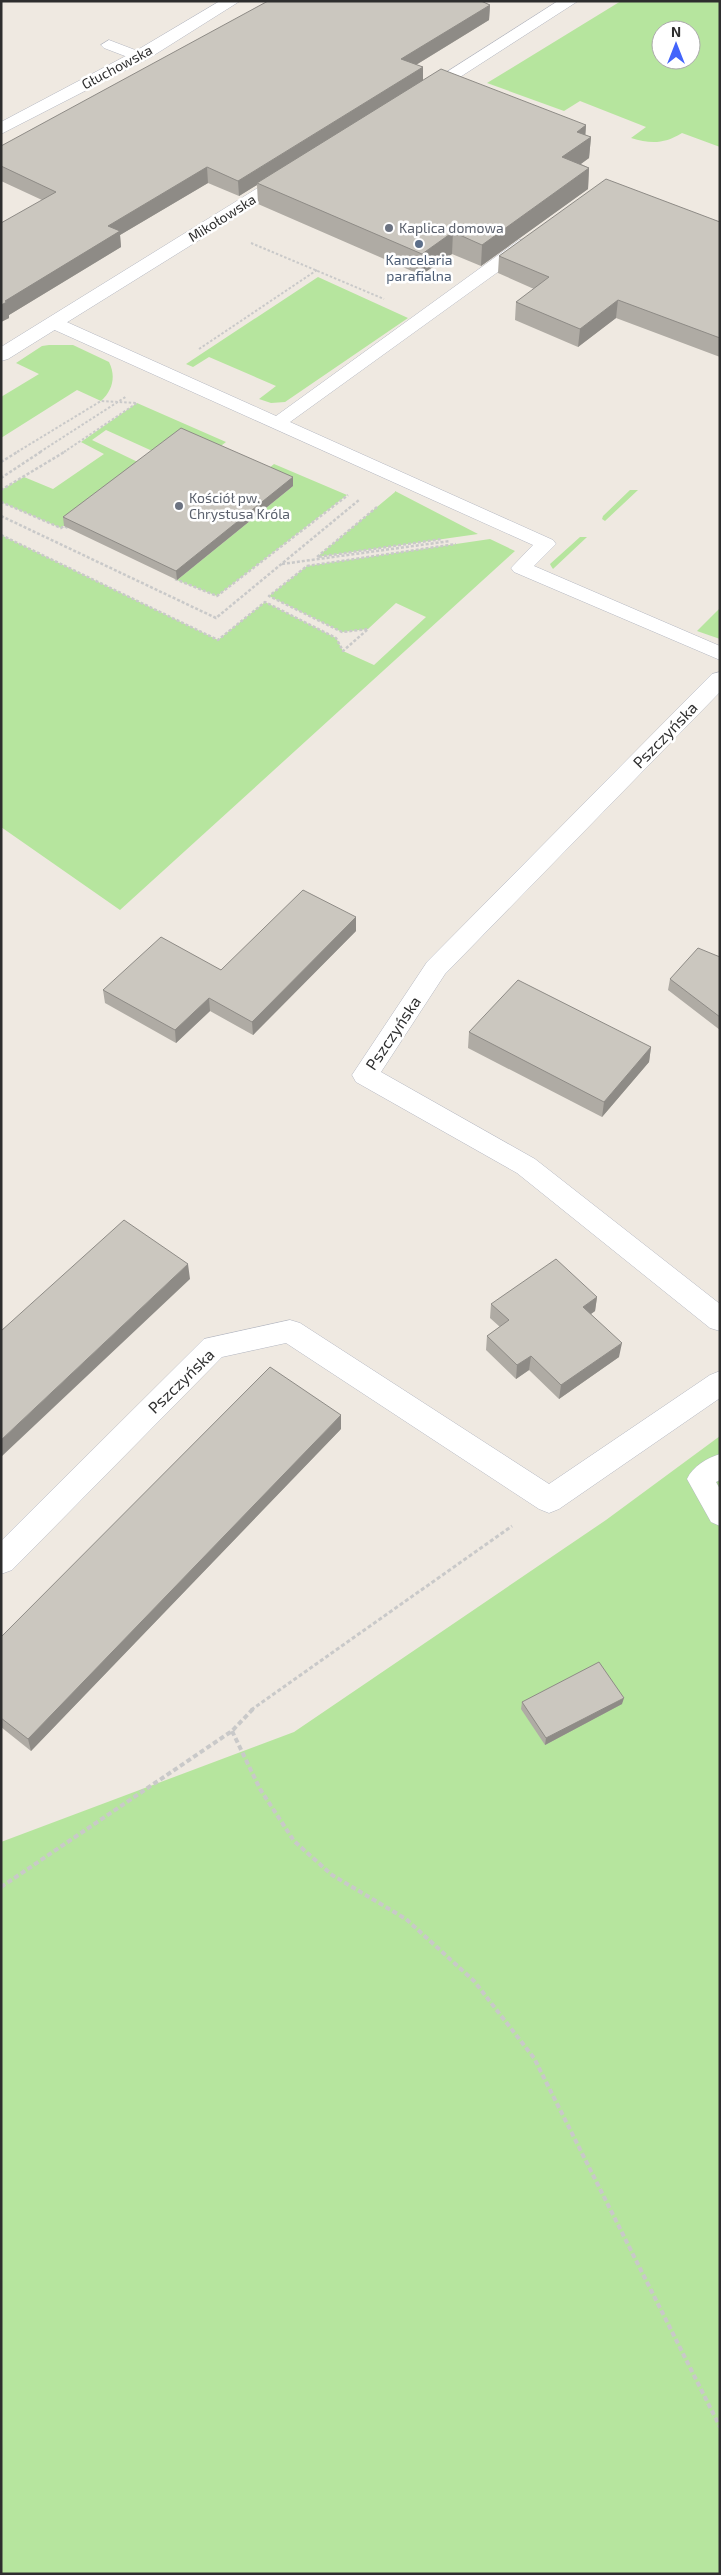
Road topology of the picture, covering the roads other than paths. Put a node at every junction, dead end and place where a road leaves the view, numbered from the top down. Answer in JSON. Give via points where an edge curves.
{"nodes":[{"id":1,"x":232,"y":1,"type":"edge"},
{"id":2,"x":570,"y":1,"type":"edge"},
{"id":3,"x":109,"y":45,"type":"dead end"},
{"id":4,"x":138,"y":56,"type":"junction"},
{"id":5,"x":405,"y":104,"type":"edge"},
{"id":6,"x":1,"y":129,"type":"edge"},
{"id":7,"x":305,"y":166,"type":"edge"},
{"id":8,"x":537,"y":236,"type":"edge"},
{"id":9,"x":54,"y":323,"type":"junction"},
{"id":10,"x":1,"y":355,"type":"edge"},
{"id":11,"x":278,"y":423,"type":"junction"},
{"id":12,"x":720,"y":654,"type":"edge"},
{"id":13,"x":720,"y":679,"type":"edge"},
{"id":14,"x":720,"y":1320,"type":"edge"},
{"id":15,"x":720,"y":1383,"type":"edge"},
{"id":16,"x":720,"y":1465,"type":"edge"},
{"id":17,"x":720,"y":1514,"type":"edge"},
{"id":18,"x":1,"y":1560,"type":"edge"}],
"edges":[{"from":1,"to":4,"type":"street","name":"Głuchowska"},
{"from":2,"to":5,"type":"street"},
{"from":3,"to":4,"type":"lane"},
{"from":4,"to":6,"type":"street","name":"Głuchowska"},
{"from":7,"to":9,"type":"street","name":"Mikołowska"},
{"from":8,"to":11,"type":"lane"},
{"from":9,"to":10,"type":"street","name":"Mikołowska"},
{"from":9,"to":11,"type":"lane"},
{"from":11,"to":12,"type":"lane","via":[[546,544],[521,568]]},
{"from":13,"to":14,"type":"street","name":"Pszczyńska","via":[[436,968],[365,1075],[526,1166]]},
{"from":15,"to":18,"type":"street","name":"Pszczyńska","via":[[549,1500],[290,1331],[214,1347]]},
{"from":16,"to":17,"type":"lane","via":[[700,1479]]}]}
